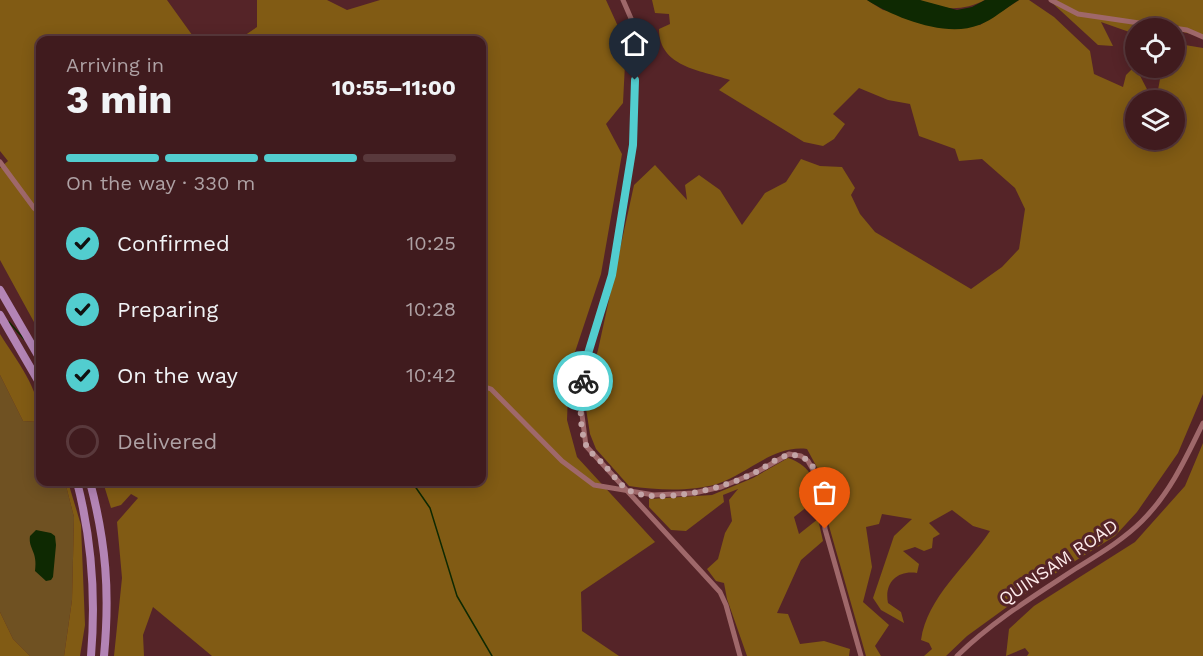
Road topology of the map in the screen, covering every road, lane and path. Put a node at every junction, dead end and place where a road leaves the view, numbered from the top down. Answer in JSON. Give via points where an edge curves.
{"nodes":[{"id":1,"x":622,"y":0,"type":"edge"},
{"id":2,"x":1051,"y":0,"type":"edge"},
{"id":3,"x":1203,"y":38,"type":"edge"},
{"id":4,"x":0,"y":162,"type":"edge"},
{"id":5,"x":36,"y":210,"type":"edge"},
{"id":6,"x":0,"y":290,"type":"edge"},
{"id":7,"x":2,"y":318,"type":"edge"},
{"id":8,"x":36,"y":352,"type":"edge"},
{"id":9,"x":36,"y":377,"type":"edge"},
{"id":10,"x":486,"y":387,"type":"edge"},
{"id":11,"x":1203,"y":423,"type":"edge"},
{"id":12,"x":78,"y":486,"type":"edge"},
{"id":13,"x":91,"y":486,"type":"edge"},
{"id":14,"x":629,"y":491,"type":"junction"},
{"id":15,"x":91,"y":656,"type":"edge"},
{"id":16,"x":104,"y":656,"type":"edge"},
{"id":17,"x":740,"y":656,"type":"edge"},
{"id":18,"x":861,"y":656,"type":"edge"},
{"id":19,"x":957,"y":656,"type":"edge"}],
"edges":[{"from":1,"to":14,"type":"street","via":[[636,36],[633,145],[612,275],[586,360],[580,399],[586,446]]},
{"from":2,"to":3,"type":"street","via":[[1078,14],[1187,30]]},
{"from":4,"to":5,"type":"street"},
{"from":6,"to":8,"type":"highway"},
{"from":7,"to":9,"type":"highway"},
{"from":10,"to":14,"type":"street","via":[[562,461],[594,485]]},
{"from":11,"to":19,"type":"street","name":"QUINSAM ROAD","via":[[1178,473],[1143,520],[1123,538],[1005,614]]},
{"from":12,"to":15,"type":"highway","via":[[93,569]]},
{"from":13,"to":16,"type":"highway","via":[[107,570]]},
{"from":14,"to":17,"type":"street","via":[[720,592]]},
{"from":14,"to":18,"type":"street","via":[[654,495],[694,493],[738,480],[789,454],[801,456],[821,484],[825,529]]}]}
